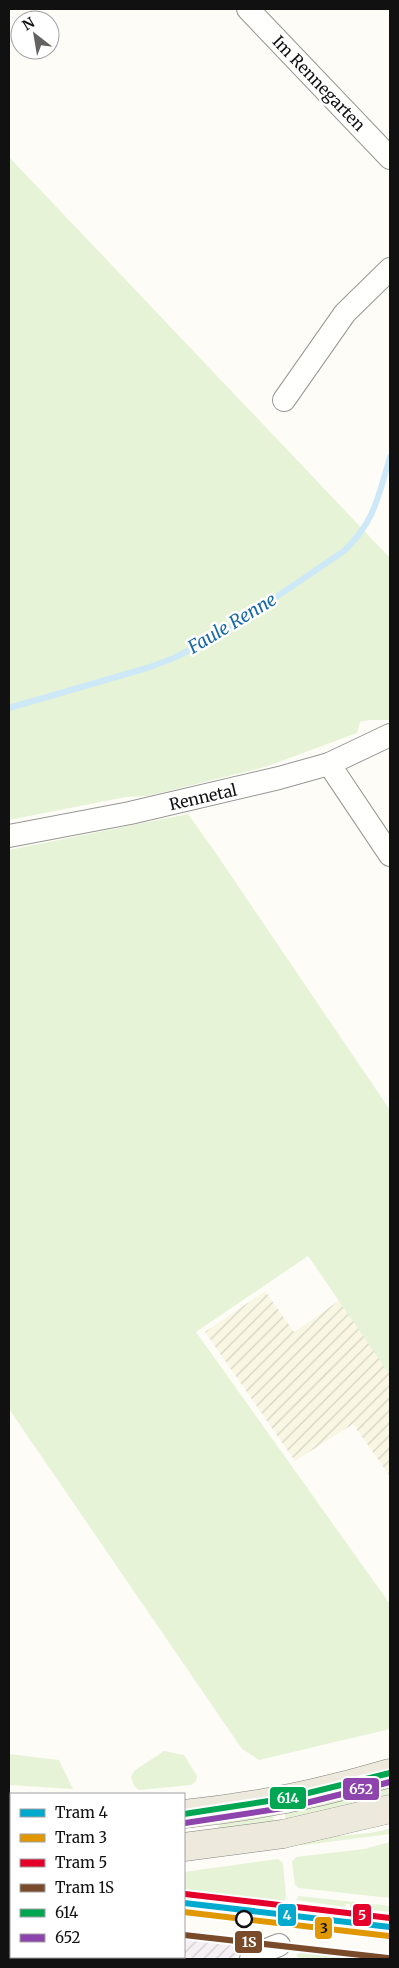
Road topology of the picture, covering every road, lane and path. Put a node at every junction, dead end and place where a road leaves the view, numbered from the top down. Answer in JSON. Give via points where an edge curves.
{"nodes":[{"id":1,"x":248,"y":9,"type":"edge"},
{"id":2,"x":390,"y":158,"type":"edge"},
{"id":3,"x":390,"y":269,"type":"edge"},
{"id":4,"x":284,"y":400,"type":"dead end"},
{"id":5,"x":390,"y":735,"type":"edge"},
{"id":6,"x":329,"y":764,"type":"junction"},
{"id":7,"x":9,"y":836,"type":"edge"},
{"id":8,"x":390,"y":855,"type":"edge"},
{"id":9,"x":390,"y":1773,"type":"edge"},
{"id":10,"x":390,"y":1809,"type":"edge"},
{"id":11,"x":185,"y":1814,"type":"edge"},
{"id":12,"x":185,"y":1847,"type":"edge"},
{"id":13,"x":279,"y":1945,"type":"dead end"},
{"id":14,"x":251,"y":1959,"type":"edge"}],
"edges":[{"from":1,"to":2,"type":"street","name":"Im Rennegarten"},
{"from":3,"to":4,"type":"street","via":[[345,313]]},
{"from":5,"to":6,"type":"street","name":"Rennetal"},
{"from":6,"to":7,"type":"street","name":"Rennetal","via":[[230,791]]},
{"from":6,"to":8,"type":"street"},
{"from":9,"to":11,"type":"main road","via":[[293,1797]]},
{"from":10,"to":12,"type":"main road","via":[[254,1839]]},
{"from":13,"to":14,"type":"street"}]}
